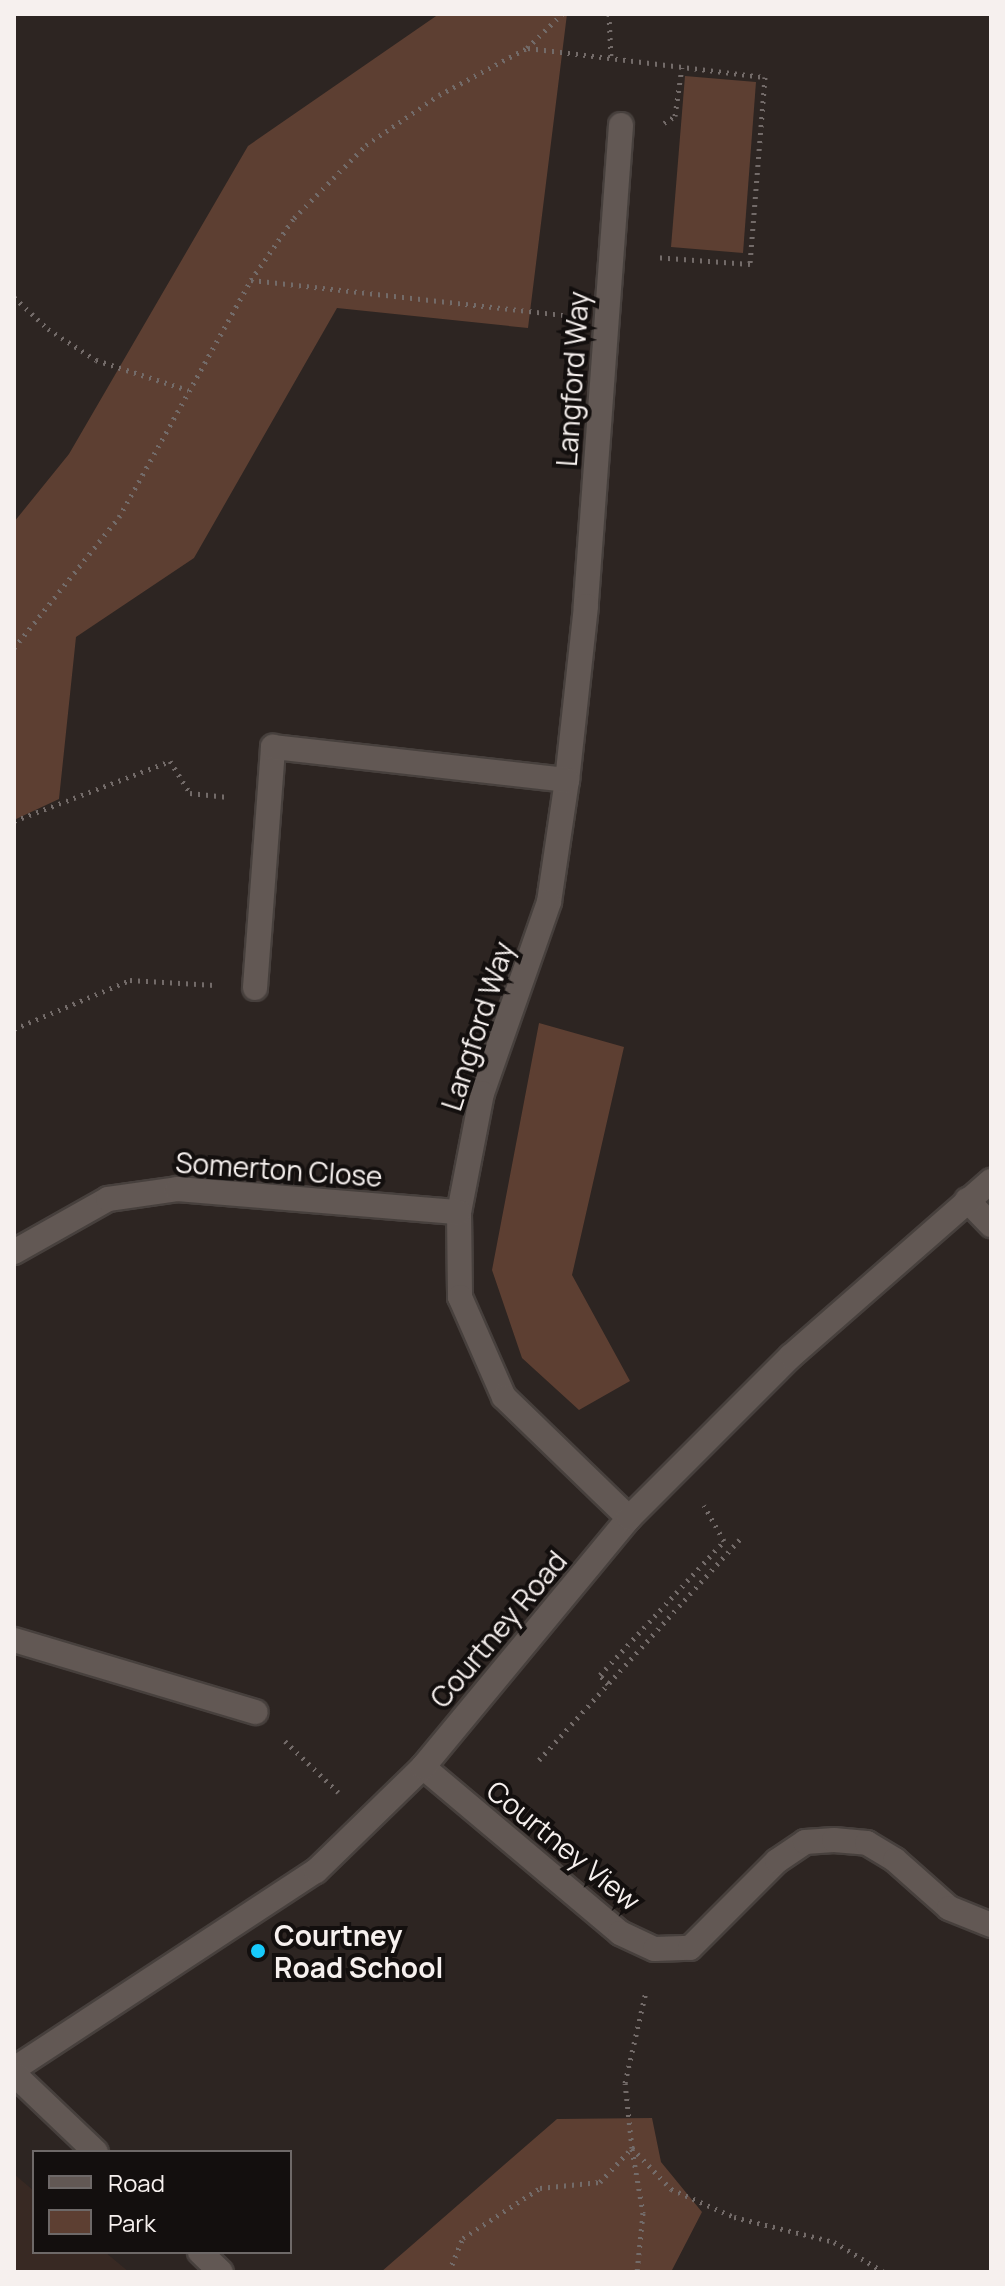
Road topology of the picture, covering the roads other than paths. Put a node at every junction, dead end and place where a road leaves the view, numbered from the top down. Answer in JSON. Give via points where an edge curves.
{"nodes":[{"id":1,"x":621,"y":125,"type":"dead end"},
{"id":2,"x":567,"y":780,"type":"junction"},
{"id":3,"x":255,"y":988,"type":"road end"},
{"id":4,"x":991,"y":1181,"type":"edge"},
{"id":5,"x":967,"y":1200,"type":"junction"},
{"id":6,"x":459,"y":1212,"type":"junction"},
{"id":7,"x":991,"y":1225,"type":"edge"},
{"id":8,"x":14,"y":1252,"type":"edge"},
{"id":9,"x":629,"y":1518,"type":"junction"},
{"id":10,"x":14,"y":1640,"type":"edge"},
{"id":11,"x":255,"y":1712,"type":"road end"},
{"id":12,"x":423,"y":1767,"type":"junction"},
{"id":13,"x":991,"y":1925,"type":"edge"},
{"id":14,"x":14,"y":2071,"type":"edge"},
{"id":15,"x":94,"y":2150,"type":"edge"},
{"id":16,"x":202,"y":2254,"type":"edge"},
{"id":17,"x":221,"y":2272,"type":"edge"}],
"edges":[{"from":1,"to":2,"type":"street","name":"Langford Way","via":[[586,606]]},
{"from":2,"to":3,"type":"street","via":[[273,747]]},
{"from":2,"to":6,"type":"street","name":"Langford Way","via":[[549,902],[482,1093]]},
{"from":4,"to":5,"type":"street","name":"Courtney Road"},
{"from":5,"to":7,"type":"street"},
{"from":5,"to":9,"type":"street","name":"Courtney Road","via":[[791,1356]]},
{"from":6,"to":8,"type":"street","name":"Somerton Close","via":[[177,1189],[108,1199]]},
{"from":6,"to":9,"type":"street","name":"Langford Way","via":[[460,1297],[504,1397]]},
{"from":9,"to":12,"type":"street","name":"Courtney Road"},
{"from":10,"to":11,"type":"street"},
{"from":12,"to":13,"type":"street","name":"Courtney View","via":[[620,1933],[655,1949],[690,1948],[777,1861],[805,1842],[867,1843],[895,1860],[949,1908]]},
{"from":12,"to":14,"type":"street","name":"Courtney Road","via":[[292,1889]]},
{"from":14,"to":15,"type":"street"},
{"from":16,"to":17,"type":"street"}]}
